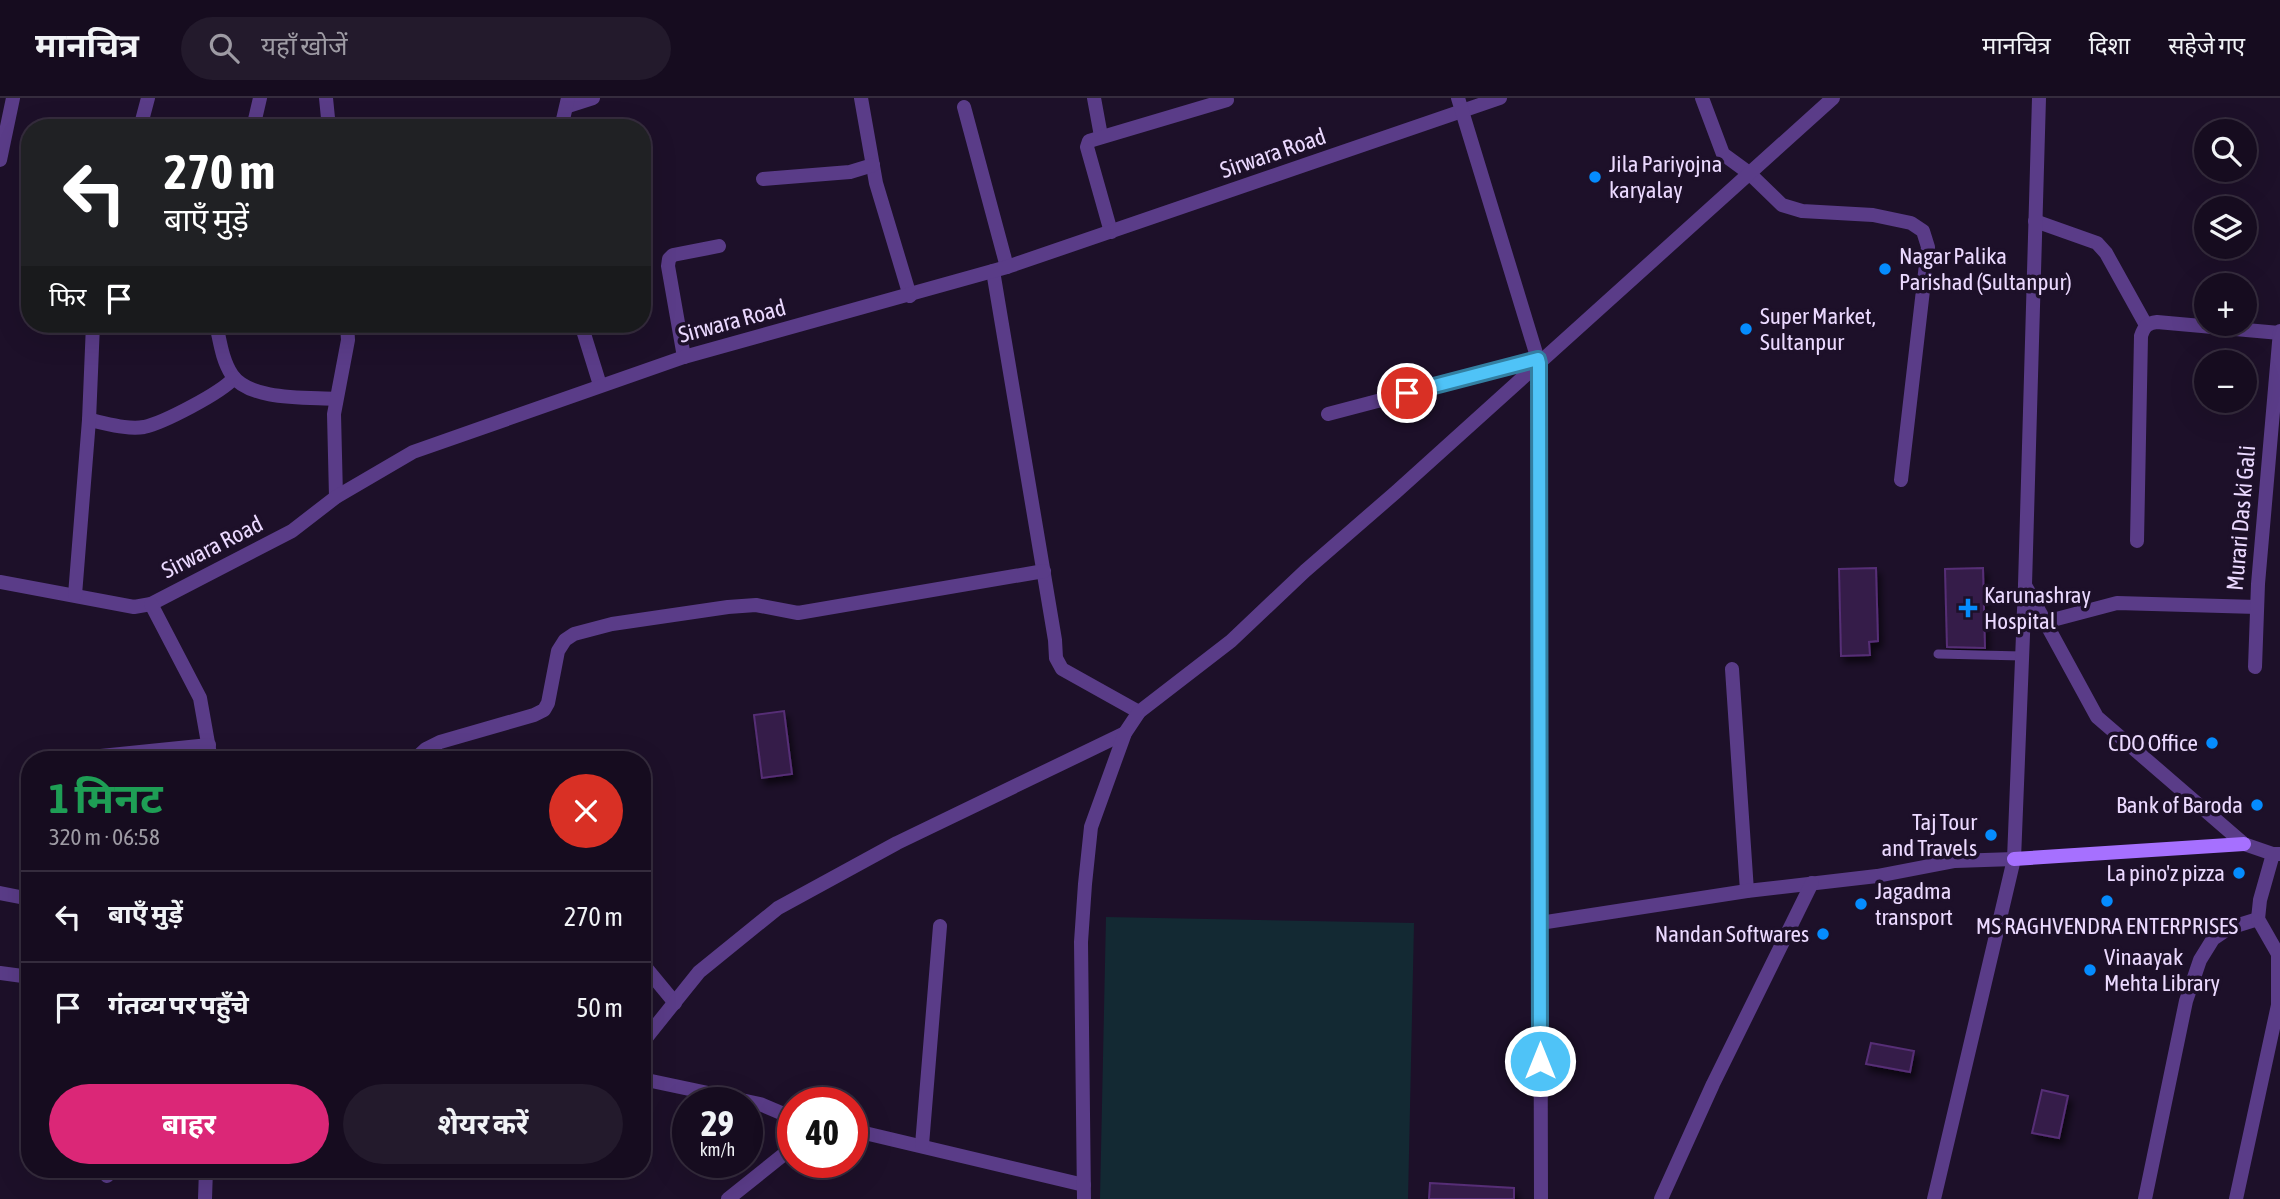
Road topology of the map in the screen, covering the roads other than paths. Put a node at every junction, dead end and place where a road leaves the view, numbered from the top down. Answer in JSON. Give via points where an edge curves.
{"nodes":[{"id":1,"x":13,"y":98,"type":"edge"},
{"id":2,"x":148,"y":98,"type":"edge"},
{"id":3,"x":260,"y":98,"type":"edge"},
{"id":4,"x":326,"y":98,"type":"edge"},
{"id":5,"x":593,"y":98,"type":"edge"},
{"id":6,"x":861,"y":98,"type":"edge"},
{"id":7,"x":1094,"y":98,"type":"edge"},
{"id":8,"x":1458,"y":98,"type":"edge"},
{"id":9,"x":1500,"y":98,"type":"edge"},
{"id":10,"x":1702,"y":98,"type":"edge"},
{"id":11,"x":1833,"y":98,"type":"edge"},
{"id":12,"x":2039,"y":98,"type":"edge"},
{"id":13,"x":1227,"y":100,"type":"dead end"},
{"id":14,"x":568,"y":102,"type":"edge"},
{"id":15,"x":964,"y":107,"type":"dead end"},
{"id":16,"x":1463,"y":113,"type":"junction"},
{"id":17,"x":142,"y":119,"type":"edge"},
{"id":18,"x":255,"y":119,"type":"edge"},
{"id":19,"x":328,"y":119,"type":"edge"},
{"id":20,"x":563,"y":119,"type":"edge"},
{"id":21,"x":1101,"y":136,"type":"junction"},
{"id":22,"x":0,"y":160,"type":"edge"},
{"id":23,"x":873,"y":165,"type":"junction"},
{"id":24,"x":1749,"y":173,"type":"junction"},
{"id":25,"x":763,"y":179,"type":"dead end"},
{"id":26,"x":2035,"y":221,"type":"junction"},
{"id":27,"x":1111,"y":232,"type":"junction"},
{"id":28,"x":719,"y":246,"type":"dead end"},
{"id":29,"x":1000,"y":269,"type":"junction"},
{"id":30,"x":910,"y":296,"type":"junction"},
{"id":31,"x":2146,"y":325,"type":"junction"},
{"id":32,"x":2280,"y":332,"type":"edge"},
{"id":33,"x":93,"y":333,"type":"edge"},
{"id":34,"x":218,"y":333,"type":"edge"},
{"id":35,"x":348,"y":333,"type":"edge"},
{"id":36,"x":584,"y":333,"type":"edge"},
{"id":37,"x":684,"y":357,"type":"junction"},
{"id":38,"x":1538,"y":361,"type":"junction"},
{"id":39,"x":234,"y":378,"type":"junction"},
{"id":40,"x":600,"y":386,"type":"junction"},
{"id":41,"x":336,"y":399,"type":"junction"},
{"id":42,"x":1328,"y":414,"type":"dead end"},
{"id":43,"x":89,"y":420,"type":"junction"},
{"id":44,"x":1901,"y":480,"type":"dead end"},
{"id":45,"x":335,"y":497,"type":"junction"},
{"id":46,"x":2137,"y":541,"type":"dead end"},
{"id":47,"x":1044,"y":571,"type":"junction"},
{"id":48,"x":0,"y":582,"type":"edge"},
{"id":49,"x":2025,"y":585,"type":"junction"},
{"id":50,"x":75,"y":595,"type":"junction"},
{"id":51,"x":151,"y":604,"type":"junction"},
{"id":52,"x":2257,"y":607,"type":"junction"},
{"id":53,"x":2045,"y":622,"type":"junction"},
{"id":54,"x":1938,"y":654,"type":"dead end"},
{"id":55,"x":2022,"y":656,"type":"junction"},
{"id":56,"x":2255,"y":667,"type":"dead end"},
{"id":57,"x":1732,"y":669,"type":"dead end"},
{"id":58,"x":1139,"y":712,"type":"junction"},
{"id":59,"x":1125,"y":733,"type":"junction"},
{"id":60,"x":210,"y":751,"type":"edge"},
{"id":61,"x":424,"y":751,"type":"edge"},
{"id":62,"x":2244,"y":844,"type":"junction"},
{"id":63,"x":2276,"y":854,"type":"edge"},
{"id":64,"x":2014,"y":859,"type":"junction"},
{"id":65,"x":1812,"y":883,"type":"junction"},
{"id":66,"x":1746,"y":891,"type":"junction"},
{"id":67,"x":0,"y":893,"type":"edge"},
{"id":68,"x":21,"y":897,"type":"edge"},
{"id":69,"x":2258,"y":919,"type":"junction"},
{"id":70,"x":1540,"y":923,"type":"junction"},
{"id":71,"x":940,"y":926,"type":"dead end"},
{"id":72,"x":0,"y":973,"type":"edge"},
{"id":73,"x":651,"y":974,"type":"edge"},
{"id":74,"x":21,"y":976,"type":"edge"},
{"id":75,"x":675,"y":1003,"type":"junction"},
{"id":76,"x":651,"y":1032,"type":"edge"},
{"id":77,"x":651,"y":1081,"type":"edge"},
{"id":78,"x":777,"y":1111,"type":"edge"},
{"id":79,"x":868,"y":1134,"type":"edge"},
{"id":80,"x":922,"y":1146,"type":"junction"},
{"id":81,"x":777,"y":1160,"type":"edge"},
{"id":82,"x":206,"y":1178,"type":"edge"},
{"id":83,"x":1084,"y":1192,"type":"edge"},
{"id":84,"x":205,"y":1199,"type":"edge"},
{"id":85,"x":728,"y":1199,"type":"edge"},
{"id":86,"x":1541,"y":1199,"type":"edge"},
{"id":87,"x":1661,"y":1199,"type":"edge"},
{"id":88,"x":1934,"y":1199,"type":"edge"},
{"id":89,"x":2145,"y":1199,"type":"edge"},
{"id":90,"x":2236,"y":1199,"type":"edge"}],
"edges":[{"from":1,"to":22,"type":"street"},
{"from":2,"to":17,"type":"street"},
{"from":3,"to":18,"type":"street"},
{"from":4,"to":19,"type":"street"},
{"from":5,"to":14,"type":"street"},
{"from":6,"to":23,"type":"street"},
{"from":7,"to":21,"type":"street"},
{"from":8,"to":16,"type":"street"},
{"from":9,"to":16,"type":"street","name":"Sirwara Road"},
{"from":10,"to":24,"type":"street","via":[[1723,154]]},
{"from":11,"to":24,"type":"street"},
{"from":12,"to":26,"type":"street"},
{"from":13,"to":21,"type":"street"},
{"from":14,"to":20,"type":"street"},
{"from":15,"to":29,"type":"street"},
{"from":16,"to":27,"type":"street","name":"Sirwara Road"},
{"from":16,"to":38,"type":"street"},
{"from":21,"to":27,"type":"street","via":[[1087,147]]},
{"from":23,"to":25,"type":"street","via":[[850,172]]},
{"from":23,"to":30,"type":"street"},
{"from":24,"to":38,"type":"street"},
{"from":24,"to":44,"type":"street","via":[[1792,210],[1873,215],[1911,223],[1923,231],[1928,247]]},
{"from":26,"to":31,"type":"street","via":[[2096,243]]},
{"from":26,"to":49,"type":"street"},
{"from":27,"to":29,"type":"street","name":"Sirwara Road"},
{"from":28,"to":37,"type":"street","via":[[669,259]]},
{"from":29,"to":30,"type":"street","name":"Sirwara Road"},
{"from":29,"to":47,"type":"street"},
{"from":30,"to":37,"type":"street","name":"Sirwara Road"},
{"from":31,"to":32,"type":"street","via":[[2157,322]]},
{"from":31,"to":46,"type":"street","via":[[2141,336]]},
{"from":32,"to":52,"type":"street","name":"Murari Das ki Gali"},
{"from":33,"to":43,"type":"street"},
{"from":34,"to":39,"type":"street"},
{"from":35,"to":41,"type":"street"},
{"from":36,"to":40,"type":"street"},
{"from":37,"to":40,"type":"street","name":"Sirwara Road"},
{"from":38,"to":42,"type":"street"},
{"from":38,"to":58,"type":"street","via":[[1231,642]]},
{"from":38,"to":70,"type":"street"},
{"from":39,"to":41,"type":"street","via":[[260,393]]},
{"from":39,"to":43,"type":"street","via":[[211,397],[144,427]]},
{"from":40,"to":45,"type":"street","name":"Sirwara Road","via":[[413,452]]},
{"from":41,"to":45,"type":"street"},
{"from":43,"to":50,"type":"street"},
{"from":45,"to":51,"type":"street","name":"Sirwara Road","via":[[292,531]]},
{"from":47,"to":58,"type":"street","via":[[1056,658],[1062,669]]},
{"from":47,"to":61,"type":"street","via":[[798,613],[756,605],[728,607],[574,634],[558,651],[544,709]]},
{"from":48,"to":50,"type":"street","name":"Sirwara Road"},
{"from":49,"to":53,"type":"street"},
{"from":49,"to":55,"type":"street"},
{"from":50,"to":51,"type":"street","name":"Sirwara Road","via":[[134,607]]},
{"from":51,"to":60,"type":"street","via":[[200,698]]},
{"from":52,"to":53,"type":"street","via":[[2117,603]]},
{"from":52,"to":56,"type":"street","name":"Murari Das ki Gali"},
{"from":53,"to":62,"type":"street","via":[[2096,717]]},
{"from":54,"to":55,"type":"lane"},
{"from":55,"to":64,"type":"street"},
{"from":57,"to":66,"type":"street"},
{"from":58,"to":59,"type":"street"},
{"from":59,"to":75,"type":"street","via":[[897,843],[778,908],[699,972]]},
{"from":59,"to":83,"type":"street","via":[[1091,827],[1084,884]]},
{"from":62,"to":63,"type":"street"},
{"from":62,"to":64,"type":"main road"},
{"from":63,"to":69,"type":"street"},
{"from":64,"to":65,"type":"street","via":[[1955,860]]},
{"from":64,"to":88,"type":"street"},
{"from":65,"to":66,"type":"street"},
{"from":65,"to":87,"type":"street"},
{"from":66,"to":70,"type":"street"},
{"from":67,"to":68,"type":"street"},
{"from":69,"to":89,"type":"street","via":[[2229,928],[2213,939],[2200,960],[2186,1001]]},
{"from":69,"to":90,"type":"street","via":[[2278,954],[2278,1005]]},
{"from":70,"to":86,"type":"street"},
{"from":71,"to":80,"type":"street"},
{"from":72,"to":74,"type":"street"},
{"from":73,"to":75,"type":"street"},
{"from":75,"to":76,"type":"street"},
{"from":77,"to":78,"type":"street"},
{"from":79,"to":80,"type":"street"},
{"from":80,"to":83,"type":"street"},
{"from":81,"to":85,"type":"street"},
{"from":82,"to":84,"type":"street"}]}
